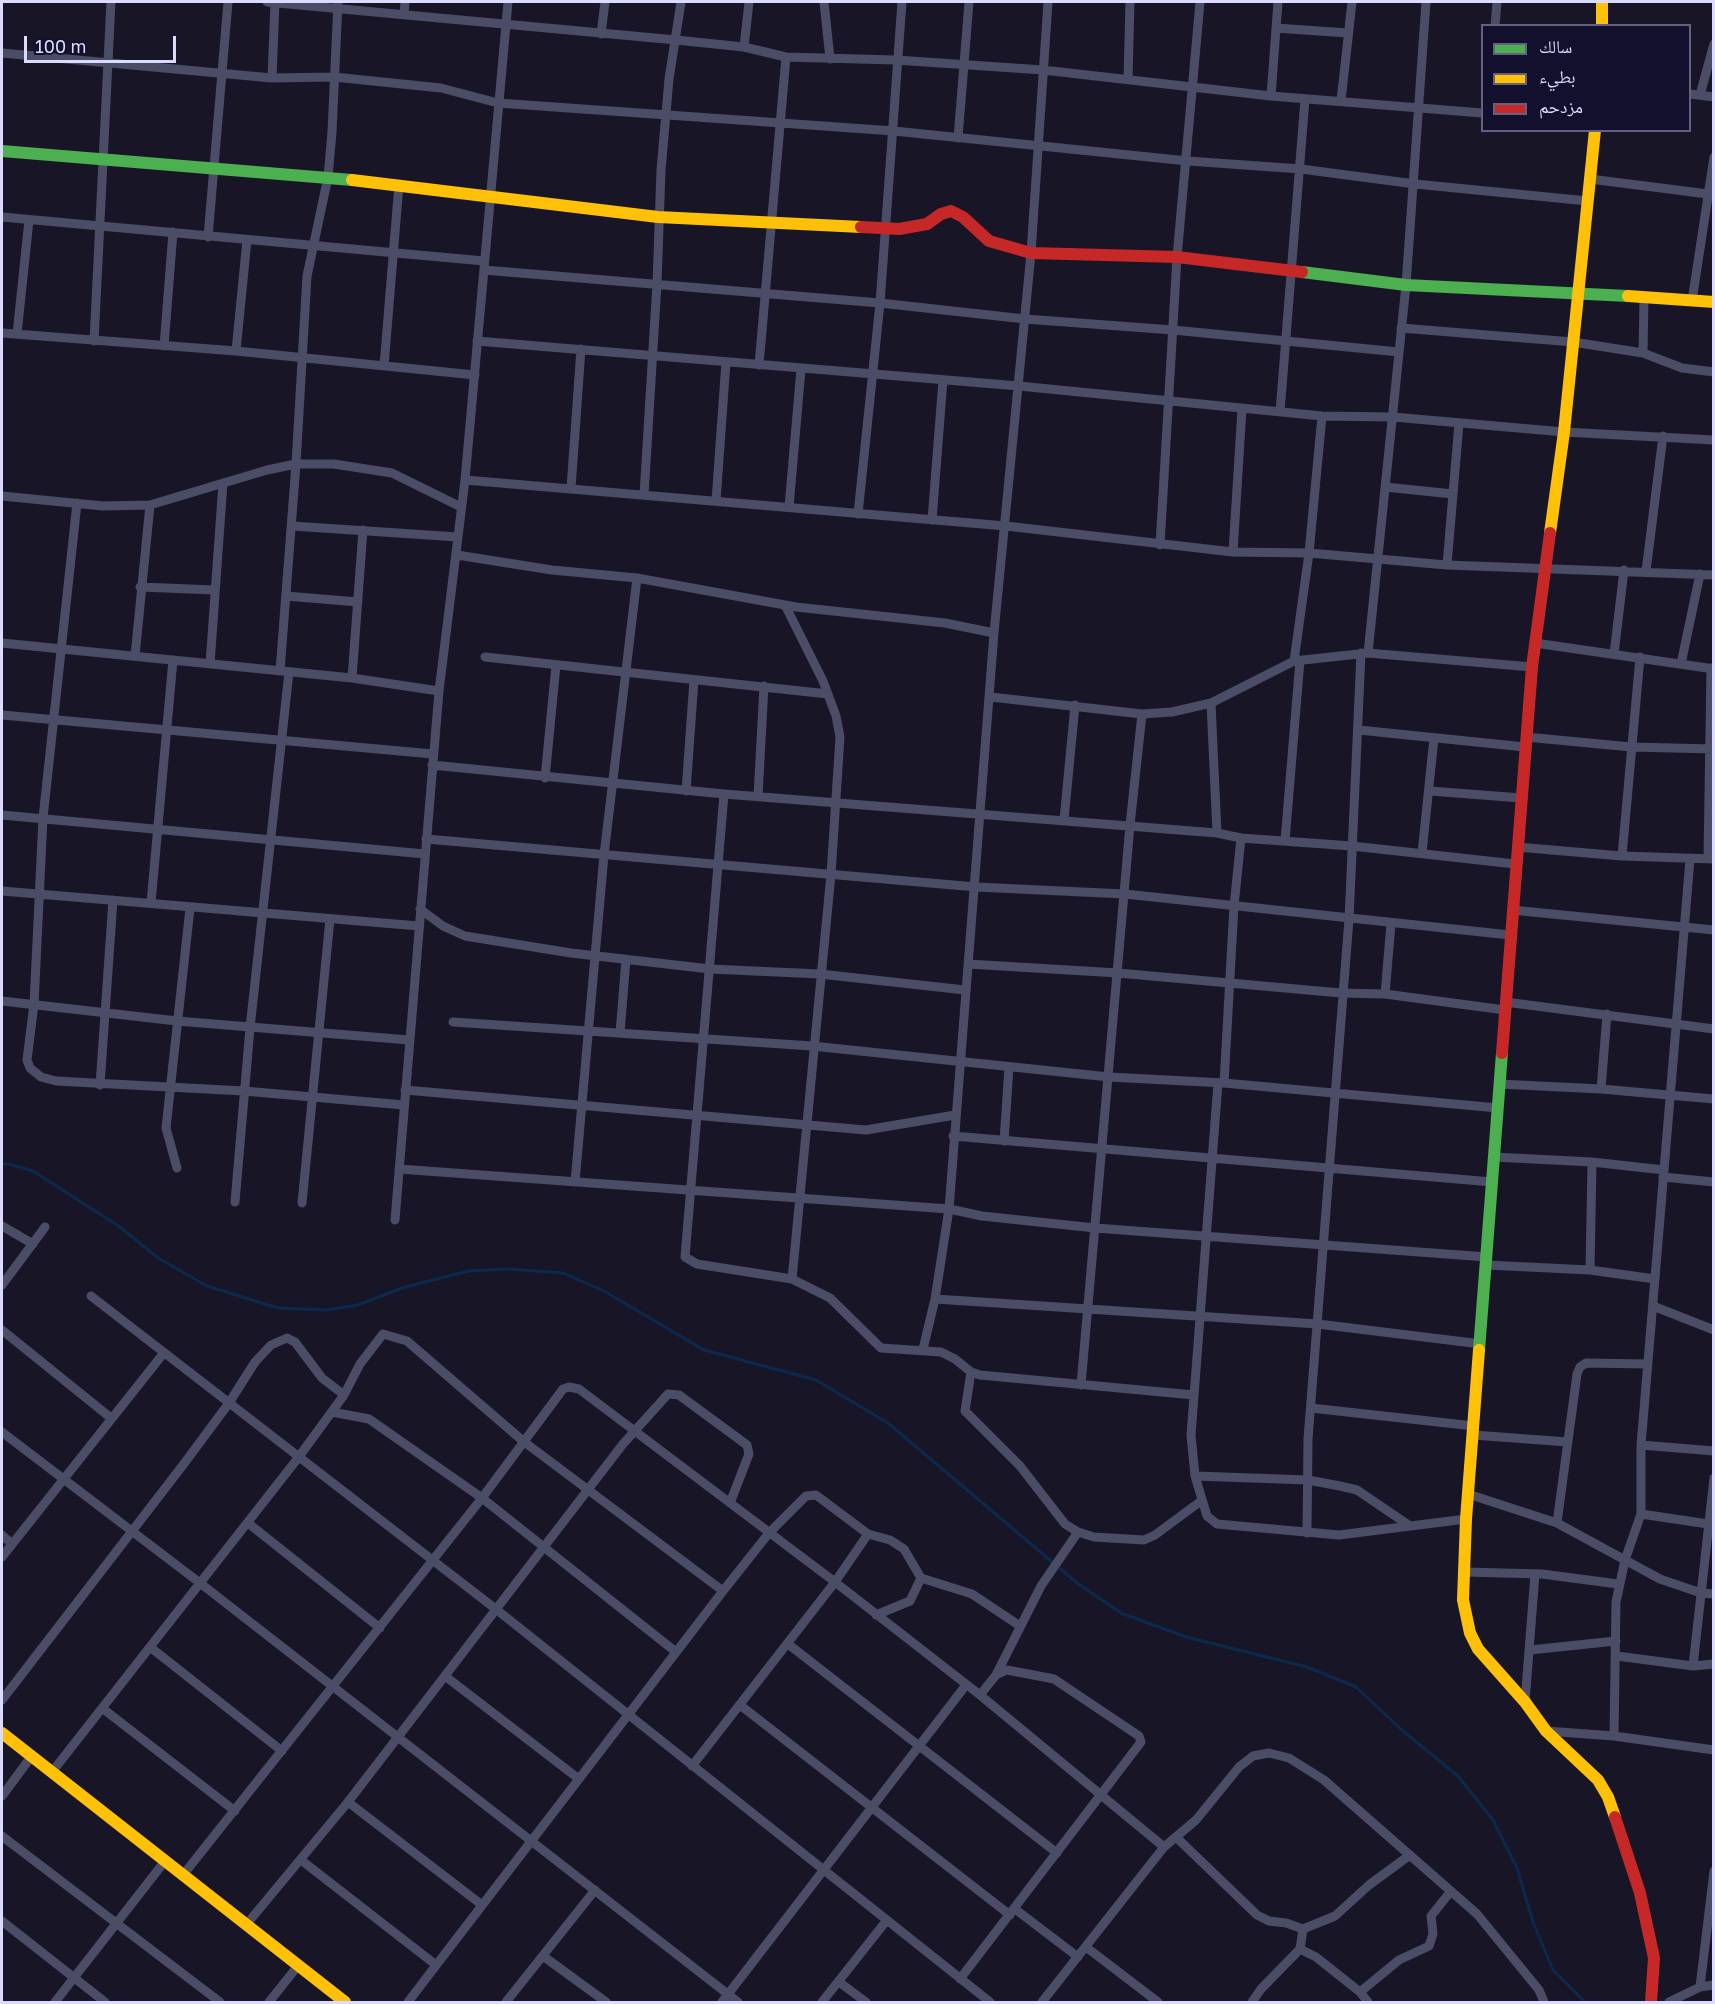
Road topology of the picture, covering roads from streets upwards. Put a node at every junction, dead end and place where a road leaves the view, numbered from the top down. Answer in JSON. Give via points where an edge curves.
{"nodes":[{"id":1,"x":111,"y":2,"type":"edge"},
{"id":2,"x":228,"y":2,"type":"edge"},
{"id":3,"x":271,"y":2,"type":"edge"},
{"id":4,"x":405,"y":2,"type":"edge"},
{"id":5,"x":508,"y":2,"type":"edge"},
{"id":6,"x":605,"y":2,"type":"edge"},
{"id":7,"x":681,"y":2,"type":"edge"},
{"id":8,"x":749,"y":2,"type":"edge"},
{"id":9,"x":824,"y":2,"type":"edge"},
{"id":10,"x":902,"y":2,"type":"edge"},
{"id":11,"x":969,"y":2,"type":"edge"},
{"id":12,"x":1048,"y":2,"type":"edge"},
{"id":13,"x":1130,"y":2,"type":"edge"},
{"id":14,"x":1200,"y":2,"type":"edge"},
{"id":15,"x":1278,"y":2,"type":"edge"},
{"id":16,"x":1352,"y":2,"type":"edge"},
{"id":17,"x":1426,"y":2,"type":"edge"},
{"id":18,"x":1497,"y":2,"type":"edge"},
{"id":19,"x":1602,"y":2,"type":"edge"},
{"id":20,"x":337,"y":5,"type":"edge"},
{"id":21,"x":404,"y":14,"type":"junction"},
{"id":22,"x":1495,"y":24,"type":"edge"},
{"id":23,"x":1602,"y":24,"type":"edge"},
{"id":24,"x":506,"y":25,"type":"junction"},
{"id":25,"x":1276,"y":28,"type":"junction"},
{"id":26,"x":1348,"y":33,"type":"junction"},
{"id":27,"x":601,"y":34,"type":"junction"},
{"id":28,"x":676,"y":40,"type":"junction"},
{"id":29,"x":1713,"y":44,"type":"edge"},
{"id":30,"x":744,"y":47,"type":"junction"},
{"id":31,"x":2,"y":53,"type":"edge"},
{"id":32,"x":786,"y":57,"type":"junction"},
{"id":33,"x":830,"y":59,"type":"junction"},
{"id":34,"x":896,"y":60,"type":"junction"},
{"id":35,"x":109,"y":63,"type":"junction"},
{"id":36,"x":963,"y":67,"type":"junction"},
{"id":37,"x":1043,"y":70,"type":"junction"},
{"id":38,"x":222,"y":72,"type":"junction"},
{"id":39,"x":334,"y":77,"type":"junction"},
{"id":40,"x":272,"y":78,"type":"junction"},
{"id":41,"x":1128,"y":79,"type":"junction"},
{"id":42,"x":1193,"y":87,"type":"junction"},
{"id":43,"x":1695,"y":95,"type":"edge"},
{"id":44,"x":1271,"y":96,"type":"junction"},
{"id":45,"x":1713,"y":97,"type":"edge"},
{"id":46,"x":1305,"y":99,"type":"junction"},
{"id":47,"x":1341,"y":101,"type":"junction"},
{"id":48,"x":498,"y":103,"type":"junction"},
{"id":49,"x":1418,"y":107,"type":"junction"},
{"id":50,"x":1481,"y":113,"type":"edge"},
{"id":51,"x":666,"y":115,"type":"junction"},
{"id":52,"x":780,"y":125,"type":"junction"},
{"id":53,"x":894,"y":131,"type":"junction"},
{"id":54,"x":1594,"y":132,"type":"edge"},
{"id":55,"x":958,"y":138,"type":"junction"},
{"id":56,"x":1038,"y":146,"type":"junction"},
{"id":57,"x":2,"y":151,"type":"edge"},
{"id":58,"x":102,"y":157,"type":"junction"},
{"id":59,"x":1713,"y":157,"type":"edge"},
{"id":60,"x":1188,"y":161,"type":"junction"},
{"id":61,"x":214,"y":167,"type":"junction"},
{"id":62,"x":1301,"y":169,"type":"junction"},
{"id":63,"x":327,"y":177,"type":"junction"},
{"id":64,"x":1590,"y":179,"type":"junction"},
{"id":65,"x":399,"y":184,"type":"junction"},
{"id":66,"x":1415,"y":184,"type":"junction"},
{"id":67,"x":489,"y":195,"type":"junction"},
{"id":68,"x":1588,"y":201,"type":"junction"},
{"id":69,"x":1709,"y":201,"type":"edge"},
{"id":70,"x":658,"y":217,"type":"junction"},
{"id":71,"x":2,"y":218,"type":"edge"},
{"id":72,"x":29,"y":220,"type":"junction"},
{"id":73,"x":770,"y":223,"type":"junction"},
{"id":74,"x":100,"y":226,"type":"junction"},
{"id":75,"x":886,"y":229,"type":"junction"},
{"id":76,"x":173,"y":232,"type":"junction"},
{"id":77,"x":208,"y":237,"type":"junction"},
{"id":78,"x":247,"y":240,"type":"junction"},
{"id":79,"x":311,"y":244,"type":"junction"},
{"id":80,"x":393,"y":253,"type":"junction"},
{"id":81,"x":1030,"y":253,"type":"junction"},
{"id":82,"x":1177,"y":257,"type":"junction"},
{"id":83,"x":484,"y":265,"type":"junction"},
{"id":84,"x":1291,"y":268,"type":"junction"},
{"id":85,"x":657,"y":284,"type":"junction"},
{"id":86,"x":1406,"y":285,"type":"junction"},
{"id":87,"x":1578,"y":292,"type":"junction"},
{"id":88,"x":764,"y":293,"type":"junction"},
{"id":89,"x":1644,"y":298,"type":"junction"},
{"id":90,"x":1692,"y":301,"type":"junction"},
{"id":91,"x":880,"y":303,"type":"junction"},
{"id":92,"x":1713,"y":303,"type":"edge"},
{"id":93,"x":1025,"y":319,"type":"junction"},
{"id":94,"x":1401,"y":328,"type":"junction"},
{"id":95,"x":1173,"y":330,"type":"junction"},
{"id":96,"x":2,"y":333,"type":"edge"},
{"id":97,"x":17,"y":334,"type":"junction"},
{"id":98,"x":94,"y":341,"type":"junction"},
{"id":99,"x":477,"y":341,"type":"junction"},
{"id":100,"x":1287,"y":341,"type":"junction"},
{"id":101,"x":1573,"y":342,"type":"junction"},
{"id":102,"x":164,"y":346,"type":"junction"},
{"id":103,"x":581,"y":349,"type":"junction"},
{"id":104,"x":236,"y":351,"type":"junction"},
{"id":105,"x":1399,"y":351,"type":"junction"},
{"id":106,"x":1643,"y":353,"type":"junction"},
{"id":107,"x":654,"y":356,"type":"junction"},
{"id":108,"x":302,"y":360,"type":"junction"},
{"id":109,"x":726,"y":362,"type":"junction"},
{"id":110,"x":759,"y":365,"type":"junction"},
{"id":111,"x":384,"y":366,"type":"junction"},
{"id":112,"x":801,"y":369,"type":"junction"},
{"id":113,"x":1713,"y":372,"type":"edge"},
{"id":114,"x":475,"y":375,"type":"junction"},
{"id":115,"x":873,"y":376,"type":"junction"},
{"id":116,"x":943,"y":380,"type":"junction"},
{"id":117,"x":1019,"y":386,"type":"junction"},
{"id":118,"x":1168,"y":402,"type":"junction"},
{"id":119,"x":1242,"y":409,"type":"junction"},
{"id":120,"x":1280,"y":412,"type":"junction"},
{"id":121,"x":1322,"y":416,"type":"junction"},
{"id":122,"x":1393,"y":417,"type":"junction"},
{"id":123,"x":1459,"y":423,"type":"junction"},
{"id":124,"x":1564,"y":432,"type":"junction"},
{"id":125,"x":1663,"y":436,"type":"junction"},
{"id":126,"x":1713,"y":440,"type":"edge"},
{"id":127,"x":297,"y":464,"type":"junction"},
{"id":128,"x":465,"y":480,"type":"junction"},
{"id":129,"x":223,"y":483,"type":"junction"},
{"id":130,"x":1385,"y":487,"type":"junction"},
{"id":131,"x":571,"y":488,"type":"junction"},
{"id":132,"x":1453,"y":494,"type":"junction"},
{"id":133,"x":644,"y":495,"type":"junction"},
{"id":134,"x":2,"y":496,"type":"edge"},
{"id":135,"x":716,"y":501,"type":"junction"},
{"id":136,"x":77,"y":503,"type":"junction"},
{"id":137,"x":150,"y":505,"type":"junction"},
{"id":138,"x":461,"y":507,"type":"junction"},
{"id":139,"x":789,"y":507,"type":"junction"},
{"id":140,"x":858,"y":514,"type":"junction"},
{"id":141,"x":932,"y":520,"type":"junction"},
{"id":142,"x":292,"y":526,"type":"junction"},
{"id":143,"x":1006,"y":526,"type":"junction"},
{"id":144,"x":363,"y":530,"type":"junction"},
{"id":145,"x":458,"y":537,"type":"junction"},
{"id":146,"x":1160,"y":546,"type":"junction"},
{"id":147,"x":1233,"y":552,"type":"junction"},
{"id":148,"x":1309,"y":553,"type":"junction"},
{"id":149,"x":457,"y":555,"type":"junction"},
{"id":150,"x":1376,"y":559,"type":"junction"},
{"id":151,"x":1447,"y":564,"type":"junction"},
{"id":152,"x":1544,"y":568,"type":"junction"},
{"id":153,"x":1624,"y":570,"type":"junction"},
{"id":154,"x":1646,"y":571,"type":"junction"},
{"id":155,"x":1700,"y":574,"type":"junction"},
{"id":156,"x":1713,"y":575,"type":"edge"},
{"id":157,"x":637,"y":578,"type":"junction"},
{"id":158,"x":140,"y":587,"type":"junction"},
{"id":159,"x":214,"y":590,"type":"junction"},
{"id":160,"x":286,"y":596,"type":"junction"},
{"id":161,"x":358,"y":602,"type":"junction"},
{"id":162,"x":785,"y":606,"type":"junction"},
{"id":163,"x":994,"y":633,"type":"junction"},
{"id":164,"x":2,"y":643,"type":"edge"},
{"id":165,"x":1535,"y":643,"type":"junction"},
{"id":166,"x":61,"y":649,"type":"junction"},
{"id":167,"x":1365,"y":653,"type":"junction"},
{"id":168,"x":1614,"y":654,"type":"junction"},
{"id":169,"x":135,"y":656,"type":"junction"},
{"id":170,"x":484,"y":657,"type":"dead end"},
{"id":171,"x":1640,"y":657,"type":"junction"},
{"id":172,"x":173,"y":660,"type":"junction"},
{"id":173,"x":1297,"y":661,"type":"junction"},
{"id":174,"x":210,"y":664,"type":"junction"},
{"id":175,"x":1681,"y":664,"type":"junction"},
{"id":176,"x":556,"y":665,"type":"junction"},
{"id":177,"x":1532,"y":667,"type":"junction"},
{"id":178,"x":1712,"y":669,"type":"edge"},
{"id":179,"x":284,"y":671,"type":"junction"},
{"id":180,"x":626,"y":673,"type":"junction"},
{"id":181,"x":352,"y":678,"type":"junction"},
{"id":182,"x":694,"y":680,"type":"junction"},
{"id":183,"x":764,"y":686,"type":"junction"},
{"id":184,"x":439,"y":691,"type":"junction"},
{"id":185,"x":828,"y":694,"type":"junction"},
{"id":186,"x":991,"y":697,"type":"junction"},
{"id":187,"x":1212,"y":703,"type":"junction"},
{"id":188,"x":1075,"y":705,"type":"junction"},
{"id":189,"x":1142,"y":714,"type":"junction"},
{"id":190,"x":2,"y":715,"type":"edge"},
{"id":191,"x":55,"y":720,"type":"junction"},
{"id":192,"x":167,"y":730,"type":"junction"},
{"id":193,"x":1359,"y":730,"type":"junction"},
{"id":194,"x":1434,"y":738,"type":"junction"},
{"id":195,"x":280,"y":742,"type":"junction"},
{"id":196,"x":1526,"y":742,"type":"junction"},
{"id":197,"x":1631,"y":747,"type":"junction"},
{"id":198,"x":1712,"y":749,"type":"edge"},
{"id":199,"x":433,"y":754,"type":"junction"},
{"id":200,"x":432,"y":765,"type":"junction"},
{"id":201,"x":545,"y":778,"type":"junction"},
{"id":202,"x":611,"y":784,"type":"junction"},
{"id":203,"x":686,"y":791,"type":"junction"},
{"id":204,"x":1430,"y":791,"type":"junction"},
{"id":205,"x":724,"y":794,"type":"junction"},
{"id":206,"x":758,"y":796,"type":"junction"},
{"id":207,"x":1521,"y":798,"type":"junction"},
{"id":208,"x":835,"y":802,"type":"junction"},
{"id":209,"x":2,"y":814,"type":"edge"},
{"id":210,"x":982,"y":814,"type":"junction"},
{"id":211,"x":43,"y":818,"type":"junction"},
{"id":212,"x":1064,"y":820,"type":"junction"},
{"id":213,"x":1130,"y":825,"type":"junction"},
{"id":214,"x":158,"y":829,"type":"junction"},
{"id":215,"x":1216,"y":833,"type":"junction"},
{"id":216,"x":426,"y":838,"type":"junction"},
{"id":217,"x":1241,"y":838,"type":"junction"},
{"id":218,"x":271,"y":840,"type":"junction"},
{"id":219,"x":1285,"y":842,"type":"junction"},
{"id":220,"x":1353,"y":846,"type":"junction"},
{"id":221,"x":1516,"y":847,"type":"junction"},
{"id":222,"x":1422,"y":853,"type":"junction"},
{"id":223,"x":425,"y":854,"type":"junction"},
{"id":224,"x":604,"y":855,"type":"junction"},
{"id":225,"x":1622,"y":856,"type":"junction"},
{"id":226,"x":1690,"y":859,"type":"junction"},
{"id":227,"x":1711,"y":859,"type":"edge"},
{"id":228,"x":1515,"y":864,"type":"junction"},
{"id":229,"x":717,"y":865,"type":"junction"},
{"id":230,"x":831,"y":874,"type":"junction"},
{"id":231,"x":976,"y":887,"type":"junction"},
{"id":232,"x":2,"y":891,"type":"edge"},
{"id":233,"x":1125,"y":894,"type":"junction"},
{"id":234,"x":38,"y":895,"type":"junction"},
{"id":235,"x":113,"y":900,"type":"junction"},
{"id":236,"x":151,"y":903,"type":"junction"},
{"id":237,"x":1234,"y":906,"type":"junction"},
{"id":238,"x":190,"y":908,"type":"junction"},
{"id":239,"x":420,"y":909,"type":"junction"},
{"id":240,"x":1512,"y":910,"type":"junction"},
{"id":241,"x":262,"y":913,"type":"junction"},
{"id":242,"x":330,"y":919,"type":"junction"},
{"id":243,"x":1349,"y":919,"type":"junction"},
{"id":244,"x":1391,"y":924,"type":"junction"},
{"id":245,"x":419,"y":926,"type":"junction"},
{"id":246,"x":1684,"y":927,"type":"junction"},
{"id":247,"x":1713,"y":930,"type":"edge"},
{"id":248,"x":1510,"y":935,"type":"junction"},
{"id":249,"x":594,"y":956,"type":"junction"},
{"id":250,"x":626,"y":959,"type":"junction"},
{"id":251,"x":968,"y":964,"type":"junction"},
{"id":252,"x":710,"y":969,"type":"junction"},
{"id":253,"x":1118,"y":973,"type":"junction"},
{"id":254,"x":820,"y":974,"type":"junction"},
{"id":255,"x":1230,"y":984,"type":"junction"},
{"id":256,"x":965,"y":990,"type":"junction"},
{"id":257,"x":1341,"y":993,"type":"junction"},
{"id":258,"x":1385,"y":994,"type":"junction"},
{"id":259,"x":2,"y":1001,"type":"edge"},
{"id":260,"x":34,"y":1004,"type":"junction"},
{"id":261,"x":1505,"y":1006,"type":"junction"},
{"id":262,"x":106,"y":1013,"type":"junction"},
{"id":263,"x":1607,"y":1014,"type":"junction"},
{"id":264,"x":177,"y":1022,"type":"junction"},
{"id":265,"x":453,"y":1022,"type":"dead end"},
{"id":266,"x":1677,"y":1024,"type":"junction"},
{"id":267,"x":250,"y":1028,"type":"junction"},
{"id":268,"x":1713,"y":1029,"type":"edge"},
{"id":269,"x":587,"y":1032,"type":"junction"},
{"id":270,"x":320,"y":1033,"type":"junction"},
{"id":271,"x":620,"y":1033,"type":"junction"},
{"id":272,"x":409,"y":1040,"type":"junction"},
{"id":273,"x":705,"y":1040,"type":"junction"},
{"id":274,"x":812,"y":1046,"type":"junction"},
{"id":275,"x":960,"y":1062,"type":"junction"},
{"id":276,"x":1009,"y":1067,"type":"junction"},
{"id":277,"x":1109,"y":1077,"type":"junction"},
{"id":278,"x":1221,"y":1083,"type":"junction"},
{"id":279,"x":1499,"y":1084,"type":"junction"},
{"id":280,"x":100,"y":1085,"type":"junction"},
{"id":281,"x":171,"y":1088,"type":"junction"},
{"id":282,"x":1601,"y":1089,"type":"junction"},
{"id":283,"x":405,"y":1090,"type":"junction"},
{"id":284,"x":244,"y":1091,"type":"junction"},
{"id":285,"x":1335,"y":1093,"type":"junction"},
{"id":286,"x":1671,"y":1096,"type":"junction"},
{"id":287,"x":313,"y":1097,"type":"junction"},
{"id":288,"x":1713,"y":1099,"type":"edge"},
{"id":289,"x":581,"y":1104,"type":"junction"},
{"id":290,"x":404,"y":1105,"type":"junction"},
{"id":291,"x":1498,"y":1108,"type":"junction"},
{"id":292,"x":955,"y":1115,"type":"junction"},
{"id":293,"x":698,"y":1116,"type":"junction"},
{"id":294,"x":806,"y":1124,"type":"junction"},
{"id":295,"x":953,"y":1136,"type":"junction"},
{"id":296,"x":1004,"y":1141,"type":"junction"},
{"id":297,"x":1103,"y":1149,"type":"junction"},
{"id":298,"x":1494,"y":1157,"type":"junction"},
{"id":299,"x":1212,"y":1158,"type":"junction"},
{"id":300,"x":1593,"y":1162,"type":"junction"},
{"id":301,"x":177,"y":1168,"type":"dead end"},
{"id":302,"x":1330,"y":1168,"type":"junction"},
{"id":303,"x":399,"y":1169,"type":"junction"},
{"id":304,"x":1664,"y":1173,"type":"junction"},
{"id":305,"x":575,"y":1182,"type":"junction"},
{"id":306,"x":1492,"y":1182,"type":"junction"},
{"id":307,"x":1713,"y":1182,"type":"edge"},
{"id":308,"x":692,"y":1191,"type":"junction"},
{"id":309,"x":800,"y":1198,"type":"junction"},
{"id":310,"x":235,"y":1202,"type":"dead end"},
{"id":311,"x":302,"y":1203,"type":"dead end"},
{"id":312,"x":949,"y":1209,"type":"junction"},
{"id":313,"x":394,"y":1220,"type":"dead end"},
{"id":314,"x":2,"y":1226,"type":"edge"},
{"id":315,"x":45,"y":1227,"type":"dead end"},
{"id":316,"x":1095,"y":1228,"type":"junction"},
{"id":317,"x":1208,"y":1237,"type":"junction"},
{"id":318,"x":1324,"y":1243,"type":"junction"},
{"id":319,"x":33,"y":1244,"type":"junction"},
{"id":320,"x":1487,"y":1261,"type":"junction"},
{"id":321,"x":1590,"y":1270,"type":"junction"},
{"id":322,"x":792,"y":1279,"type":"junction"},
{"id":323,"x":1655,"y":1279,"type":"junction"},
{"id":324,"x":2,"y":1285,"type":"edge"},
{"id":325,"x":91,"y":1296,"type":"dead end"},
{"id":326,"x":935,"y":1299,"type":"junction"},
{"id":327,"x":1653,"y":1306,"type":"junction"},
{"id":328,"x":1089,"y":1310,"type":"junction"},
{"id":329,"x":1200,"y":1318,"type":"junction"},
{"id":330,"x":1317,"y":1324,"type":"junction"},
{"id":331,"x":2,"y":1330,"type":"edge"},
{"id":332,"x":1713,"y":1330,"type":"edge"},
{"id":333,"x":1481,"y":1344,"type":"junction"},
{"id":334,"x":922,"y":1349,"type":"junction"},
{"id":335,"x":163,"y":1354,"type":"junction"},
{"id":336,"x":1648,"y":1364,"type":"junction"},
{"id":337,"x":970,"y":1372,"type":"junction"},
{"id":338,"x":1082,"y":1385,"type":"junction"},
{"id":339,"x":344,"y":1395,"type":"junction"},
{"id":340,"x":1194,"y":1395,"type":"junction"},
{"id":341,"x":229,"y":1403,"type":"junction"},
{"id":342,"x":1311,"y":1408,"type":"junction"},
{"id":343,"x":332,"y":1412,"type":"junction"},
{"id":344,"x":111,"y":1418,"type":"junction"},
{"id":345,"x":1474,"y":1431,"type":"junction"},
{"id":346,"x":2,"y":1432,"type":"edge"},
{"id":347,"x":635,"y":1433,"type":"junction"},
{"id":348,"x":523,"y":1441,"type":"junction"},
{"id":349,"x":1568,"y":1442,"type":"junction"},
{"id":350,"x":1641,"y":1445,"type":"junction"},
{"id":351,"x":1713,"y":1451,"type":"edge"},
{"id":352,"x":298,"y":1458,"type":"junction"},
{"id":353,"x":1195,"y":1476,"type":"junction"},
{"id":354,"x":1713,"y":1478,"type":"edge"},
{"id":355,"x":62,"y":1479,"type":"junction"},
{"id":356,"x":1308,"y":1480,"type":"junction"},
{"id":357,"x":589,"y":1490,"type":"junction"},
{"id":358,"x":1713,"y":1492,"type":"edge"},
{"id":359,"x":1468,"y":1494,"type":"junction"},
{"id":360,"x":482,"y":1498,"type":"junction"},
{"id":361,"x":1201,"y":1501,"type":"junction"},
{"id":362,"x":730,"y":1503,"type":"junction"},
{"id":363,"x":1641,"y":1514,"type":"junction"},
{"id":364,"x":1466,"y":1519,"type":"junction"},
{"id":365,"x":248,"y":1523,"type":"junction"},
{"id":366,"x":1557,"y":1523,"type":"junction"},
{"id":367,"x":1708,"y":1524,"type":"junction"},
{"id":368,"x":1410,"y":1526,"type":"junction"},
{"id":369,"x":132,"y":1532,"type":"junction"},
{"id":370,"x":1078,"y":1532,"type":"junction"},
{"id":371,"x":769,"y":1533,"type":"junction"},
{"id":372,"x":1307,"y":1533,"type":"junction"},
{"id":373,"x":868,"y":1534,"type":"junction"},
{"id":374,"x":2,"y":1536,"type":"edge"},
{"id":375,"x":12,"y":1544,"type":"junction"},
{"id":376,"x":546,"y":1547,"type":"junction"},
{"id":377,"x":2,"y":1557,"type":"edge"},
{"id":378,"x":1625,"y":1560,"type":"junction"},
{"id":379,"x":432,"y":1561,"type":"junction"},
{"id":380,"x":1464,"y":1572,"type":"junction"},
{"id":381,"x":1535,"y":1574,"type":"junction"},
{"id":382,"x":921,"y":1578,"type":"junction"},
{"id":383,"x":835,"y":1582,"type":"junction"},
{"id":384,"x":200,"y":1583,"type":"junction"},
{"id":385,"x":1618,"y":1584,"type":"junction"},
{"id":386,"x":723,"y":1591,"type":"junction"},
{"id":387,"x":1701,"y":1593,"type":"junction"},
{"id":388,"x":1713,"y":1594,"type":"edge"},
{"id":389,"x":497,"y":1610,"type":"junction"},
{"id":390,"x":876,"y":1615,"type":"junction"},
{"id":391,"x":1020,"y":1626,"type":"junction"},
{"id":392,"x":380,"y":1628,"type":"junction"},
{"id":393,"x":1616,"y":1641,"type":"junction"},
{"id":394,"x":788,"y":1644,"type":"junction"},
{"id":395,"x":150,"y":1647,"type":"junction"},
{"id":396,"x":1530,"y":1650,"type":"junction"},
{"id":397,"x":676,"y":1652,"type":"junction"},
{"id":398,"x":1617,"y":1656,"type":"junction"},
{"id":399,"x":1713,"y":1664,"type":"edge"},
{"id":400,"x":1693,"y":1666,"type":"junction"},
{"id":401,"x":996,"y":1675,"type":"junction"},
{"id":402,"x":445,"y":1676,"type":"junction"},
{"id":403,"x":966,"y":1685,"type":"junction"},
{"id":404,"x":332,"y":1687,"type":"junction"},
{"id":405,"x":980,"y":1695,"type":"junction"},
{"id":406,"x":2,"y":1700,"type":"edge"},
{"id":407,"x":1525,"y":1702,"type":"junction"},
{"id":408,"x":740,"y":1705,"type":"junction"},
{"id":409,"x":102,"y":1708,"type":"junction"},
{"id":410,"x":628,"y":1715,"type":"junction"},
{"id":411,"x":1546,"y":1731,"type":"junction"},
{"id":412,"x":2,"y":1733,"type":"edge"},
{"id":413,"x":1614,"y":1736,"type":"junction"},
{"id":414,"x":397,"y":1738,"type":"junction"},
{"id":415,"x":919,"y":1746,"type":"junction"},
{"id":416,"x":1713,"y":1750,"type":"edge"},
{"id":417,"x":282,"y":1751,"type":"junction"},
{"id":418,"x":31,"y":1756,"type":"junction"},
{"id":419,"x":692,"y":1766,"type":"junction"},
{"id":420,"x":52,"y":1772,"type":"junction"},
{"id":421,"x":579,"y":1779,"type":"junction"},
{"id":422,"x":1102,"y":1793,"type":"junction"},
{"id":423,"x":2,"y":1796,"type":"edge"},
{"id":424,"x":348,"y":1802,"type":"junction"},
{"id":425,"x":872,"y":1807,"type":"junction"},
{"id":426,"x":235,"y":1811,"type":"junction"},
{"id":427,"x":2,"y":1836,"type":"edge"},
{"id":428,"x":1177,"y":1838,"type":"junction"},
{"id":429,"x":532,"y":1841,"type":"junction"},
{"id":430,"x":1164,"y":1846,"type":"junction"},
{"id":431,"x":1057,"y":1852,"type":"junction"},
{"id":432,"x":1410,"y":1855,"type":"junction"},
{"id":433,"x":301,"y":1860,"type":"junction"},
{"id":434,"x":165,"y":1861,"type":"junction"},
{"id":435,"x":824,"y":1870,"type":"junction"},
{"id":436,"x":1713,"y":1871,"type":"edge"},
{"id":437,"x":183,"y":1875,"type":"junction"},
{"id":438,"x":595,"y":1890,"type":"junction"},
{"id":439,"x":1451,"y":1891,"type":"junction"},
{"id":440,"x":482,"y":1905,"type":"junction"},
{"id":441,"x":1012,"y":1912,"type":"junction"},
{"id":442,"x":887,"y":1920,"type":"junction"},
{"id":443,"x":2,"y":1921,"type":"edge"},
{"id":444,"x":117,"y":1922,"type":"junction"},
{"id":445,"x":246,"y":1925,"type":"junction"},
{"id":446,"x":1303,"y":1929,"type":"junction"},
{"id":447,"x":1086,"y":1947,"type":"junction"},
{"id":448,"x":1300,"y":1948,"type":"junction"},
{"id":449,"x":543,"y":1956,"type":"junction"},
{"id":450,"x":1078,"y":1957,"type":"junction"},
{"id":451,"x":436,"y":1965,"type":"junction"},
{"id":452,"x":297,"y":1967,"type":"junction"},
{"id":453,"x":74,"y":1978,"type":"junction"},
{"id":454,"x":960,"y":1979,"type":"junction"},
{"id":455,"x":839,"y":1982,"type":"junction"},
{"id":456,"x":1713,"y":1985,"type":"edge"},
{"id":457,"x":1700,"y":1987,"type":"junction"},
{"id":458,"x":1360,"y":1992,"type":"junction"},
{"id":459,"x":728,"y":1994,"type":"junction"},
{"id":460,"x":1676,"y":2001,"type":"edge"},
{"id":461,"x":55,"y":2002,"type":"edge"},
{"id":462,"x":105,"y":2002,"type":"edge"},
{"id":463,"x":220,"y":2002,"type":"edge"},
{"id":464,"x":269,"y":2002,"type":"edge"},
{"id":465,"x":345,"y":2002,"type":"edge"},
{"id":466,"x":408,"y":2002,"type":"edge"},
{"id":467,"x":506,"y":2002,"type":"edge"},
{"id":468,"x":606,"y":2002,"type":"edge"},
{"id":469,"x":722,"y":2002,"type":"edge"},
{"id":470,"x":738,"y":2002,"type":"edge"},
{"id":471,"x":822,"y":2002,"type":"edge"},
{"id":472,"x":866,"y":2002,"type":"edge"},
{"id":473,"x":990,"y":2002,"type":"edge"},
{"id":474,"x":1042,"y":2002,"type":"edge"},
{"id":475,"x":1158,"y":2002,"type":"edge"},
{"id":476,"x":1252,"y":2002,"type":"edge"},
{"id":477,"x":1368,"y":2002,"type":"edge"},
{"id":478,"x":1544,"y":2002,"type":"edge"},
{"id":479,"x":1651,"y":2002,"type":"edge"}],
"edges":[{"from":1,"to":35,"type":"street"},
{"from":2,"to":38,"type":"street"},
{"from":3,"to":20,"type":"street"},
{"from":3,"to":40,"type":"street"},
{"from":4,"to":21,"type":"street"},
{"from":5,"to":24,"type":"street"},
{"from":6,"to":27,"type":"street"},
{"from":7,"to":28,"type":"street"},
{"from":8,"to":30,"type":"street"},
{"from":9,"to":33,"type":"street"},
{"from":10,"to":34,"type":"street"},
{"from":11,"to":36,"type":"street"},
{"from":12,"to":37,"type":"street"},
{"from":13,"to":41,"type":"street"},
{"from":14,"to":42,"type":"street"},
{"from":15,"to":25,"type":"street"},
{"from":16,"to":26,"type":"street"},
{"from":17,"to":49,"type":"street"},
{"from":18,"to":22,"type":"street"},
{"from":19,"to":23,"type":"street"},
{"from":20,"to":21,"type":"street"},
{"from":20,"to":39,"type":"street"},
{"from":21,"to":24,"type":"street"},
{"from":24,"to":27,"type":"street"},
{"from":24,"to":48,"type":"street"},
{"from":25,"to":26,"type":"street"},
{"from":25,"to":44,"type":"street"},
{"from":26,"to":47,"type":"street"},
{"from":27,"to":28,"type":"street"},
{"from":28,"to":30,"type":"street"},
{"from":28,"to":51,"type":"street"},
{"from":29,"to":43,"type":"street"},
{"from":30,"to":32,"type":"street"},
{"from":31,"to":35,"type":"street"},
{"from":32,"to":33,"type":"street"},
{"from":32,"to":52,"type":"street"},
{"from":33,"to":34,"type":"street"},
{"from":34,"to":36,"type":"street"},
{"from":34,"to":53,"type":"street"},
{"from":35,"to":38,"type":"street"},
{"from":35,"to":58,"type":"street"},
{"from":36,"to":37,"type":"street"},
{"from":36,"to":55,"type":"street"},
{"from":37,"to":41,"type":"street"},
{"from":37,"to":56,"type":"street"},
{"from":38,"to":40,"type":"street"},
{"from":38,"to":61,"type":"street"},
{"from":39,"to":40,"type":"street"},
{"from":39,"to":48,"type":"street","via":[[441,88]]},
{"from":39,"to":63,"type":"street"},
{"from":41,"to":42,"type":"street"},
{"from":42,"to":44,"type":"street"},
{"from":42,"to":60,"type":"street"},
{"from":43,"to":45,"type":"street"},
{"from":44,"to":46,"type":"street"},
{"from":46,"to":47,"type":"street"},
{"from":46,"to":62,"type":"street"},
{"from":47,"to":49,"type":"street"},
{"from":48,"to":51,"type":"street"},
{"from":48,"to":67,"type":"street"},
{"from":49,"to":50,"type":"street"},
{"from":49,"to":66,"type":"street"},
{"from":51,"to":52,"type":"street"},
{"from":51,"to":70,"type":"street"},
{"from":52,"to":53,"type":"street"},
{"from":52,"to":73,"type":"street"},
{"from":53,"to":55,"type":"street"},
{"from":53,"to":75,"type":"street"},
{"from":54,"to":64,"type":"street"},
{"from":55,"to":56,"type":"street"},
{"from":56,"to":60,"type":"street"},
{"from":56,"to":81,"type":"street"},
{"from":57,"to":58,"type":"street"},
{"from":58,"to":61,"type":"street"},
{"from":58,"to":74,"type":"street"},
{"from":59,"to":69,"type":"street"},
{"from":60,"to":62,"type":"street"},
{"from":60,"to":82,"type":"street"},
{"from":61,"to":63,"type":"street"},
{"from":61,"to":77,"type":"street"},
{"from":62,"to":66,"type":"street"},
{"from":62,"to":84,"type":"street"},
{"from":63,"to":65,"type":"street"},
{"from":63,"to":79,"type":"street"},
{"from":64,"to":68,"type":"street"},
{"from":64,"to":69,"type":"street"},
{"from":65,"to":67,"type":"street"},
{"from":65,"to":80,"type":"street"},
{"from":66,"to":68,"type":"street"},
{"from":66,"to":86,"type":"street"},
{"from":67,"to":70,"type":"street"},
{"from":67,"to":83,"type":"street"},
{"from":68,"to":87,"type":"street"},
{"from":69,"to":90,"type":"street"},
{"from":70,"to":73,"type":"street"},
{"from":70,"to":85,"type":"street"},
{"from":71,"to":72,"type":"street"},
{"from":72,"to":74,"type":"street"},
{"from":72,"to":97,"type":"street"},
{"from":73,"to":75,"type":"street"},
{"from":73,"to":88,"type":"street"},
{"from":74,"to":76,"type":"street"},
{"from":74,"to":98,"type":"street"},
{"from":75,"to":81,"type":"street","via":[[914,228],[951,211],[989,241]]},
{"from":75,"to":91,"type":"street"},
{"from":76,"to":77,"type":"street"},
{"from":76,"to":102,"type":"street"},
{"from":77,"to":78,"type":"street"},
{"from":78,"to":79,"type":"street"},
{"from":78,"to":104,"type":"street"},
{"from":79,"to":80,"type":"street"},
{"from":79,"to":108,"type":"street"},
{"from":80,"to":83,"type":"street"},
{"from":80,"to":111,"type":"street"},
{"from":81,"to":82,"type":"street"},
{"from":81,"to":93,"type":"street"},
{"from":82,"to":84,"type":"street"},
{"from":82,"to":95,"type":"street"},
{"from":83,"to":85,"type":"street"},
{"from":83,"to":99,"type":"street"},
{"from":84,"to":86,"type":"street"},
{"from":84,"to":100,"type":"street"},
{"from":85,"to":88,"type":"street"},
{"from":85,"to":107,"type":"street"},
{"from":86,"to":87,"type":"street"},
{"from":86,"to":94,"type":"street"},
{"from":87,"to":89,"type":"street"},
{"from":87,"to":101,"type":"street"},
{"from":88,"to":91,"type":"street"},
{"from":88,"to":110,"type":"street"},
{"from":89,"to":90,"type":"street"},
{"from":89,"to":106,"type":"street"},
{"from":90,"to":92,"type":"street"},
{"from":91,"to":93,"type":"street"},
{"from":91,"to":115,"type":"street"},
{"from":93,"to":95,"type":"street"},
{"from":93,"to":117,"type":"street"},
{"from":94,"to":101,"type":"street"},
{"from":94,"to":105,"type":"street"},
{"from":95,"to":100,"type":"street"},
{"from":95,"to":118,"type":"street"},
{"from":96,"to":97,"type":"street"},
{"from":97,"to":98,"type":"street"},
{"from":98,"to":102,"type":"street"},
{"from":99,"to":103,"type":"street"},
{"from":99,"to":114,"type":"street"},
{"from":100,"to":105,"type":"street"},
{"from":100,"to":120,"type":"street"},
{"from":101,"to":106,"type":"street"},
{"from":101,"to":124,"type":"street"},
{"from":102,"to":104,"type":"street"},
{"from":103,"to":107,"type":"street"},
{"from":103,"to":131,"type":"street"},
{"from":104,"to":108,"type":"street"},
{"from":105,"to":122,"type":"street"},
{"from":106,"to":113,"type":"street","via":[[1682,368]]},
{"from":107,"to":109,"type":"street"},
{"from":107,"to":133,"type":"street"},
{"from":108,"to":111,"type":"street"},
{"from":108,"to":127,"type":"street"},
{"from":109,"to":110,"type":"street"},
{"from":109,"to":135,"type":"street"},
{"from":110,"to":112,"type":"street"},
{"from":111,"to":114,"type":"street"},
{"from":112,"to":115,"type":"street"},
{"from":112,"to":139,"type":"street"},
{"from":114,"to":128,"type":"street"},
{"from":115,"to":116,"type":"street"},
{"from":115,"to":140,"type":"street"},
{"from":116,"to":117,"type":"street"},
{"from":116,"to":141,"type":"street"},
{"from":117,"to":118,"type":"street"},
{"from":117,"to":143,"type":"street"},
{"from":118,"to":119,"type":"street"},
{"from":118,"to":146,"type":"street"},
{"from":119,"to":120,"type":"street"},
{"from":119,"to":147,"type":"street"},
{"from":120,"to":121,"type":"street"},
{"from":121,"to":122,"type":"street"},
{"from":121,"to":148,"type":"street"},
{"from":122,"to":123,"type":"street"},
{"from":122,"to":130,"type":"street"},
{"from":123,"to":124,"type":"street"},
{"from":123,"to":132,"type":"street"},
{"from":124,"to":125,"type":"street"},
{"from":124,"to":152,"type":"street"},
{"from":125,"to":126,"type":"street"},
{"from":125,"to":154,"type":"street"},
{"from":127,"to":129,"type":"street"},
{"from":127,"to":138,"type":"street","via":[[333,464],[392,473]]},
{"from":127,"to":142,"type":"street"},
{"from":128,"to":131,"type":"street"},
{"from":128,"to":138,"type":"street"},
{"from":129,"to":137,"type":"street"},
{"from":129,"to":159,"type":"street"},
{"from":130,"to":132,"type":"street"},
{"from":130,"to":150,"type":"street"},
{"from":131,"to":133,"type":"street"},
{"from":132,"to":151,"type":"street"},
{"from":133,"to":135,"type":"street"},
{"from":134,"to":136,"type":"street"},
{"from":135,"to":139,"type":"street"},
{"from":136,"to":137,"type":"street"},
{"from":136,"to":166,"type":"street"},
{"from":137,"to":158,"type":"street"},
{"from":138,"to":145,"type":"street"},
{"from":139,"to":140,"type":"street"},
{"from":140,"to":141,"type":"street"},
{"from":141,"to":143,"type":"street"},
{"from":142,"to":144,"type":"street"},
{"from":142,"to":160,"type":"street"},
{"from":143,"to":146,"type":"street"},
{"from":143,"to":163,"type":"street"},
{"from":144,"to":145,"type":"street"},
{"from":144,"to":161,"type":"street"},
{"from":145,"to":149,"type":"street"},
{"from":146,"to":147,"type":"street"},
{"from":147,"to":148,"type":"street"},
{"from":148,"to":150,"type":"street"},
{"from":148,"to":173,"type":"street"},
{"from":149,"to":157,"type":"street"},
{"from":149,"to":184,"type":"street"},
{"from":150,"to":151,"type":"street"},
{"from":150,"to":167,"type":"street"},
{"from":151,"to":152,"type":"street"},
{"from":152,"to":153,"type":"street"},
{"from":152,"to":165,"type":"street"},
{"from":153,"to":154,"type":"street"},
{"from":153,"to":168,"type":"street"},
{"from":154,"to":155,"type":"street"},
{"from":155,"to":156,"type":"street"},
{"from":155,"to":175,"type":"street"},
{"from":157,"to":162,"type":"street"},
{"from":157,"to":180,"type":"street"},
{"from":158,"to":159,"type":"street"},
{"from":158,"to":169,"type":"street"},
{"from":159,"to":174,"type":"street"},
{"from":160,"to":161,"type":"street"},
{"from":160,"to":179,"type":"street"},
{"from":161,"to":181,"type":"street"},
{"from":162,"to":163,"type":"street","via":[[945,623]]},
{"from":162,"to":185,"type":"street"},
{"from":163,"to":186,"type":"street"},
{"from":164,"to":166,"type":"street"},
{"from":165,"to":168,"type":"street"},
{"from":165,"to":177,"type":"street"},
{"from":166,"to":169,"type":"street"},
{"from":166,"to":191,"type":"street"},
{"from":167,"to":173,"type":"street"},
{"from":167,"to":177,"type":"street"},
{"from":167,"to":193,"type":"street"},
{"from":168,"to":171,"type":"street"},
{"from":169,"to":172,"type":"street"},
{"from":170,"to":176,"type":"street"},
{"from":171,"to":175,"type":"street"},
{"from":171,"to":197,"type":"street"},
{"from":172,"to":174,"type":"street"},
{"from":172,"to":192,"type":"street"},
{"from":173,"to":187,"type":"street"},
{"from":173,"to":219,"type":"street"},
{"from":174,"to":179,"type":"street"},
{"from":175,"to":178,"type":"street"},
{"from":176,"to":180,"type":"street"},
{"from":176,"to":201,"type":"street"},
{"from":177,"to":196,"type":"street"},
{"from":178,"to":198,"type":"street"},
{"from":179,"to":181,"type":"street"},
{"from":179,"to":195,"type":"street"},
{"from":180,"to":182,"type":"street"},
{"from":180,"to":202,"type":"street"},
{"from":181,"to":184,"type":"street"},
{"from":182,"to":183,"type":"street"},
{"from":182,"to":203,"type":"street"},
{"from":183,"to":185,"type":"street"},
{"from":183,"to":206,"type":"street"},
{"from":184,"to":199,"type":"street"},
{"from":185,"to":208,"type":"street","via":[[840,737]]},
{"from":186,"to":188,"type":"street"},
{"from":186,"to":210,"type":"street"},
{"from":187,"to":189,"type":"street"},
{"from":187,"to":215,"type":"street"},
{"from":188,"to":189,"type":"street"},
{"from":188,"to":212,"type":"street"},
{"from":189,"to":213,"type":"street"},
{"from":190,"to":191,"type":"street"},
{"from":191,"to":192,"type":"street"},
{"from":191,"to":211,"type":"street"},
{"from":192,"to":195,"type":"street"},
{"from":192,"to":214,"type":"street"},
{"from":193,"to":194,"type":"street"},
{"from":193,"to":220,"type":"street"},
{"from":194,"to":196,"type":"street"},
{"from":194,"to":204,"type":"street"},
{"from":195,"to":199,"type":"street"},
{"from":195,"to":218,"type":"street"},
{"from":196,"to":197,"type":"street"},
{"from":196,"to":207,"type":"street"},
{"from":197,"to":198,"type":"street"},
{"from":197,"to":225,"type":"street"},
{"from":198,"to":227,"type":"street"},
{"from":199,"to":200,"type":"street"},
{"from":200,"to":201,"type":"street"},
{"from":200,"to":216,"type":"street"},
{"from":201,"to":202,"type":"street"},
{"from":202,"to":203,"type":"street"},
{"from":202,"to":224,"type":"street"},
{"from":203,"to":205,"type":"street"},
{"from":204,"to":207,"type":"street"},
{"from":204,"to":222,"type":"street"},
{"from":205,"to":206,"type":"street"},
{"from":205,"to":229,"type":"street"},
{"from":206,"to":208,"type":"street"},
{"from":207,"to":221,"type":"street"},
{"from":208,"to":210,"type":"street"},
{"from":208,"to":230,"type":"street"},
{"from":209,"to":211,"type":"street"},
{"from":210,"to":212,"type":"street"},
{"from":210,"to":231,"type":"street"},
{"from":211,"to":214,"type":"street"},
{"from":211,"to":234,"type":"street"},
{"from":212,"to":213,"type":"street"},
{"from":213,"to":215,"type":"street"},
{"from":213,"to":233,"type":"street"},
{"from":214,"to":218,"type":"street"},
{"from":214,"to":236,"type":"street"},
{"from":215,"to":217,"type":"street"},
{"from":216,"to":223,"type":"street"},
{"from":216,"to":224,"type":"street"},
{"from":217,"to":219,"type":"street"},
{"from":217,"to":237,"type":"street"},
{"from":218,"to":223,"type":"street"},
{"from":218,"to":241,"type":"street"},
{"from":219,"to":220,"type":"street"},
{"from":220,"to":222,"type":"street"},
{"from":220,"to":243,"type":"street"},
{"from":221,"to":225,"type":"street"},
{"from":221,"to":228,"type":"street"},
{"from":222,"to":228,"type":"street"},
{"from":223,"to":239,"type":"street"},
{"from":224,"to":229,"type":"street"},
{"from":224,"to":249,"type":"street"},
{"from":225,"to":226,"type":"street"},
{"from":226,"to":227,"type":"street"},
{"from":226,"to":246,"type":"street"},
{"from":228,"to":240,"type":"street"},
{"from":229,"to":230,"type":"street"},
{"from":229,"to":252,"type":"street"},
{"from":230,"to":231,"type":"street"},
{"from":230,"to":254,"type":"street"},
{"from":231,"to":233,"type":"street"},
{"from":231,"to":251,"type":"street"},
{"from":232,"to":234,"type":"street"},
{"from":233,"to":237,"type":"street"},
{"from":233,"to":253,"type":"street"},
{"from":234,"to":235,"type":"street"},
{"from":234,"to":260,"type":"street"},
{"from":235,"to":236,"type":"street"},
{"from":235,"to":262,"type":"street"},
{"from":236,"to":238,"type":"street"},
{"from":237,"to":243,"type":"street"},
{"from":237,"to":255,"type":"street"},
{"from":238,"to":241,"type":"street"},
{"from":238,"to":264,"type":"street"},
{"from":239,"to":245,"type":"street"},
{"from":239,"to":249,"type":"street","via":[[465,936]]},
{"from":240,"to":246,"type":"street"},
{"from":240,"to":248,"type":"street"},
{"from":241,"to":242,"type":"street"},
{"from":241,"to":267,"type":"street"},
{"from":242,"to":245,"type":"street"},
{"from":242,"to":270,"type":"street"},
{"from":243,"to":244,"type":"street"},
{"from":243,"to":257,"type":"street"},
{"from":244,"to":248,"type":"street"},
{"from":244,"to":258,"type":"street"},
{"from":245,"to":272,"type":"street"},
{"from":246,"to":247,"type":"street"},
{"from":246,"to":266,"type":"street"},
{"from":248,"to":261,"type":"street"},
{"from":249,"to":250,"type":"street"},
{"from":249,"to":269,"type":"street"},
{"from":250,"to":252,"type":"street"},
{"from":250,"to":271,"type":"street"},
{"from":251,"to":253,"type":"street"},
{"from":251,"to":256,"type":"street"},
{"from":252,"to":254,"type":"street"},
{"from":252,"to":273,"type":"street"},
{"from":253,"to":255,"type":"street"},
{"from":253,"to":277,"type":"street"},
{"from":254,"to":256,"type":"street"},
{"from":254,"to":274,"type":"street"},
{"from":255,"to":257,"type":"street"},
{"from":255,"to":278,"type":"street"},
{"from":256,"to":275,"type":"street"},
{"from":257,"to":258,"type":"street"},
{"from":257,"to":285,"type":"street"},
{"from":258,"to":261,"type":"street"},
{"from":259,"to":260,"type":"street"},
{"from":260,"to":262,"type":"street"},
{"from":260,"to":280,"type":"street","via":[[27,1060],[30,1068],[41,1077],[56,1081]]},
{"from":261,"to":263,"type":"street"},
{"from":261,"to":279,"type":"street"},
{"from":262,"to":264,"type":"street"},
{"from":262,"to":280,"type":"street"},
{"from":263,"to":266,"type":"street"},
{"from":263,"to":282,"type":"street"},
{"from":264,"to":267,"type":"street"},
{"from":264,"to":281,"type":"street"},
{"from":265,"to":269,"type":"street"},
{"from":266,"to":268,"type":"street"},
{"from":266,"to":286,"type":"street"},
{"from":267,"to":270,"type":"street"},
{"from":267,"to":284,"type":"street"},
{"from":269,"to":271,"type":"street"},
{"from":269,"to":289,"type":"street"},
{"from":270,"to":272,"type":"street"},
{"from":270,"to":287,"type":"street"},
{"from":271,"to":273,"type":"street"},
{"from":272,"to":283,"type":"street"},
{"from":273,"to":274,"type":"street"},
{"from":273,"to":293,"type":"street"},
{"from":274,"to":275,"type":"street"},
{"from":274,"to":294,"type":"street"},
{"from":275,"to":276,"type":"street"},
{"from":275,"to":292,"type":"street"},
{"from":276,"to":277,"type":"street"},
{"from":276,"to":296,"type":"street"},
{"from":277,"to":278,"type":"street"},
{"from":277,"to":297,"type":"street"},
{"from":278,"to":285,"type":"street"},
{"from":278,"to":299,"type":"street"},
{"from":279,"to":282,"type":"street"},
{"from":279,"to":291,"type":"street"},
{"from":280,"to":281,"type":"street"},
{"from":281,"to":284,"type":"street"},
{"from":281,"to":301,"type":"street","via":[[166,1128]]},
{"from":282,"to":286,"type":"street"},
{"from":283,"to":289,"type":"street"},
{"from":283,"to":290,"type":"street"},
{"from":284,"to":287,"type":"street"},
{"from":284,"to":310,"type":"street"},
{"from":285,"to":291,"type":"street"},
{"from":285,"to":302,"type":"street"},
{"from":286,"to":288,"type":"street"},
{"from":286,"to":304,"type":"street"},
{"from":287,"to":290,"type":"street"},
{"from":287,"to":311,"type":"street"},
{"from":289,"to":293,"type":"street"},
{"from":289,"to":305,"type":"street"},
{"from":290,"to":303,"type":"street"},
{"from":291,"to":298,"type":"street"},
{"from":292,"to":294,"type":"street","via":[[866,1130]]},
{"from":292,"to":295,"type":"street"},
{"from":293,"to":294,"type":"street"},
{"from":293,"to":308,"type":"street"},
{"from":294,"to":309,"type":"street"},
{"from":295,"to":296,"type":"street"},
{"from":295,"to":312,"type":"street"},
{"from":296,"to":297,"type":"street"},
{"from":297,"to":299,"type":"street"},
{"from":297,"to":316,"type":"street"},
{"from":298,"to":300,"type":"street"},
{"from":298,"to":306,"type":"street"},
{"from":299,"to":302,"type":"street"},
{"from":299,"to":317,"type":"street"},
{"from":300,"to":304,"type":"street"},
{"from":300,"to":321,"type":"street"},
{"from":302,"to":306,"type":"street"},
{"from":302,"to":318,"type":"street"},
{"from":303,"to":305,"type":"street"},
{"from":303,"to":313,"type":"street"},
{"from":304,"to":307,"type":"street"},
{"from":304,"to":323,"type":"street"},
{"from":305,"to":308,"type":"street"},
{"from":306,"to":320,"type":"street"},
{"from":308,"to":309,"type":"street"},
{"from":308,"to":322,"type":"street","via":[[685,1257],[689,1261]]},
{"from":309,"to":312,"type":"street"},
{"from":309,"to":322,"type":"street"},
{"from":312,"to":316,"type":"street"},
{"from":312,"to":326,"type":"street"},
{"from":314,"to":319,"type":"street"},
{"from":315,"to":319,"type":"street"},
{"from":316,"to":317,"type":"street"},
{"from":316,"to":328,"type":"street"},
{"from":317,"to":318,"type":"street"},
{"from":317,"to":329,"type":"street"},
{"from":318,"to":320,"type":"street"},
{"from":318,"to":330,"type":"street"},
{"from":319,"to":324,"type":"street"},
{"from":320,"to":321,"type":"street"},
{"from":320,"to":333,"type":"street"},
{"from":321,"to":323,"type":"street"},
{"from":322,"to":334,"type":"street","via":[[830,1298],[881,1348]]},
{"from":323,"to":327,"type":"street"},
{"from":325,"to":335,"type":"street"},
{"from":326,"to":328,"type":"street"},
{"from":326,"to":334,"type":"street"},
{"from":327,"to":332,"type":"street"},
{"from":327,"to":336,"type":"street"},
{"from":328,"to":329,"type":"street"},
{"from":328,"to":338,"type":"street"},
{"from":329,"to":330,"type":"street"},
{"from":329,"to":340,"type":"street"},
{"from":330,"to":333,"type":"street"},
{"from":330,"to":342,"type":"street"},
{"from":331,"to":344,"type":"street"},
{"from":333,"to":345,"type":"street"},
{"from":334,"to":337,"type":"street","via":[[941,1352]]},
{"from":335,"to":341,"type":"street"},
{"from":335,"to":344,"type":"street"},
{"from":336,"to":349,"type":"street","via":[[1586,1363],[1580,1367]]},
{"from":336,"to":350,"type":"street"},
{"from":337,"to":338,"type":"street"},
{"from":337,"to":370,"type":"street","via":[[964,1405],[968,1415],[1020,1466],[1065,1524]]},
{"from":338,"to":340,"type":"street"},
{"from":339,"to":341,"type":"street","via":[[322,1378],[295,1342],[287,1338],[271,1344]]},
{"from":339,"to":343,"type":"street"},
{"from":339,"to":348,"type":"street","via":[[376,1342],[383,1335],[392,1335],[407,1341]]},
{"from":340,"to":353,"type":"street","via":[[1191,1435]]},
{"from":341,"to":352,"type":"street"},
{"from":341,"to":369,"type":"street"},
{"from":342,"to":345,"type":"street"},
{"from":342,"to":356,"type":"street"},
{"from":343,"to":352,"type":"street"},
{"from":343,"to":360,"type":"street","via":[[369,1419]]},
{"from":344,"to":355,"type":"street"},
{"from":345,"to":349,"type":"street"},
{"from":345,"to":359,"type":"street"},
{"from":346,"to":355,"type":"street"},
{"from":347,"to":348,"type":"street","via":[[579,1389],[569,1387],[563,1389]]},
{"from":347,"to":357,"type":"street"},
{"from":347,"to":362,"type":"street"},
{"from":347,"to":362,"type":"street","via":[[673,1393],[747,1445],[748,1454]]},
{"from":348,"to":357,"type":"street"},
{"from":348,"to":360,"type":"street"},
{"from":349,"to":366,"type":"street"},
{"from":350,"to":351,"type":"street"},
{"from":350,"to":363,"type":"street"},
{"from":352,"to":365,"type":"street"},
{"from":352,"to":379,"type":"street"},
{"from":353,"to":356,"type":"street"},
{"from":353,"to":361,"type":"street"},
{"from":354,"to":358,"type":"street"},
{"from":355,"to":369,"type":"street"},
{"from":355,"to":375,"type":"street"},
{"from":356,"to":368,"type":"street","via":[[1357,1490]]},
{"from":356,"to":372,"type":"street"},
{"from":357,"to":376,"type":"street"},
{"from":357,"to":386,"type":"street"},
{"from":358,"to":367,"type":"street"},
{"from":359,"to":364,"type":"street"},
{"from":359,"to":366,"type":"street"},
{"from":360,"to":376,"type":"street"},
{"from":360,"to":379,"type":"street"},
{"from":361,"to":370,"type":"street","via":[[1144,1540],[1094,1537]]},
{"from":361,"to":372,"type":"street","via":[[1207,1516],[1217,1524]]},
{"from":362,"to":371,"type":"street"},
{"from":363,"to":367,"type":"street"},
{"from":363,"to":378,"type":"street"},
{"from":364,"to":368,"type":"street"},
{"from":364,"to":380,"type":"street"},
{"from":365,"to":384,"type":"street"},
{"from":365,"to":392,"type":"street"},
{"from":366,"to":378,"type":"street"},
{"from":367,"to":387,"type":"street"},
{"from":368,"to":372,"type":"street","via":[[1340,1535]]},
{"from":369,"to":384,"type":"street"},
{"from":369,"to":406,"type":"street"},
{"from":370,"to":391,"type":"street","via":[[1041,1586]]},
{"from":371,"to":373,"type":"street","via":[[810,1494]]},
{"from":371,"to":383,"type":"street"},
{"from":371,"to":386,"type":"street"},
{"from":373,"to":382,"type":"street","via":[[904,1549]]},
{"from":373,"to":383,"type":"street"},
{"from":374,"to":375,"type":"street"},
{"from":375,"to":377,"type":"street"},
{"from":376,"to":389,"type":"street"},
{"from":376,"to":397,"type":"street"},
{"from":378,"to":385,"type":"street"},
{"from":378,"to":387,"type":"street","via":[[1660,1579]]},
{"from":379,"to":389,"type":"street"},
{"from":379,"to":392,"type":"street"},
{"from":380,"to":381,"type":"street"},
{"from":380,"to":407,"type":"street","via":[[1462,1600],[1470,1633],[1478,1649]]},
{"from":381,"to":385,"type":"street"},
{"from":381,"to":396,"type":"street"},
{"from":382,"to":390,"type":"street","via":[[910,1601]]},
{"from":382,"to":391,"type":"street","via":[[972,1594]]},
{"from":383,"to":390,"type":"street"},
{"from":383,"to":394,"type":"street"},
{"from":384,"to":395,"type":"street"},
{"from":384,"to":404,"type":"street"},
{"from":385,"to":393,"type":"street"},
{"from":386,"to":397,"type":"street"},
{"from":387,"to":388,"type":"street"},
{"from":387,"to":400,"type":"street"},
{"from":389,"to":402,"type":"street"},
{"from":389,"to":410,"type":"street"},
{"from":390,"to":403,"type":"street"},
{"from":391,"to":401,"type":"street"},
{"from":392,"to":404,"type":"street"},
{"from":393,"to":396,"type":"street"},
{"from":393,"to":398,"type":"street"},
{"from":394,"to":408,"type":"street"},
{"from":394,"to":415,"type":"street"},
{"from":395,"to":409,"type":"street"},
{"from":395,"to":417,"type":"street"},
{"from":396,"to":407,"type":"street"},
{"from":397,"to":410,"type":"street"},
{"from":398,"to":400,"type":"street"},
{"from":398,"to":413,"type":"street"},
{"from":399,"to":400,"type":"street"},
{"from":401,"to":405,"type":"street"},
{"from":401,"to":422,"type":"street","via":[[1015,1671],[1054,1679],[1139,1736],[1139,1747]]},
{"from":402,"to":414,"type":"street"},
{"from":402,"to":421,"type":"street"},
{"from":403,"to":405,"type":"street"},
{"from":403,"to":415,"type":"street"},
{"from":404,"to":414,"type":"street"},
{"from":404,"to":417,"type":"street"},
{"from":405,"to":422,"type":"street"},
{"from":407,"to":411,"type":"street"},
{"from":408,"to":419,"type":"street"},
{"from":408,"to":425,"type":"street"},
{"from":409,"to":420,"type":"street"},
{"from":409,"to":426,"type":"street"},
{"from":410,"to":419,"type":"street"},
{"from":410,"to":421,"type":"street"},
{"from":411,"to":413,"type":"street"},
{"from":411,"to":479,"type":"street","via":[[1598,1780],[1608,1797],[1640,1893],[1654,1958]]},
{"from":412,"to":418,"type":"street"},
{"from":413,"to":416,"type":"street"},
{"from":414,"to":424,"type":"street"},
{"from":414,"to":429,"type":"street"},
{"from":415,"to":425,"type":"street"},
{"from":415,"to":431,"type":"street"},
{"from":417,"to":426,"type":"street"},
{"from":418,"to":420,"type":"street"},
{"from":418,"to":423,"type":"street"},
{"from":419,"to":435,"type":"street"},
{"from":420,"to":434,"type":"street"},
{"from":421,"to":429,"type":"street"},
{"from":422,"to":430,"type":"street"},
{"from":422,"to":431,"type":"street"},
{"from":424,"to":433,"type":"street"},
{"from":424,"to":440,"type":"street"},
{"from":425,"to":435,"type":"street"},
{"from":425,"to":441,"type":"street"},
{"from":426,"to":437,"type":"street"},
{"from":427,"to":444,"type":"street"},
{"from":428,"to":430,"type":"street"},
{"from":428,"to":432,"type":"street","via":[[1239,1767],[1253,1755],[1269,1753],[1288,1758],[1324,1780]]},
{"from":428,"to":446,"type":"street","via":[[1262,1919]]},
{"from":429,"to":438,"type":"street"},
{"from":429,"to":440,"type":"street"},
{"from":430,"to":447,"type":"street"},
{"from":431,"to":441,"type":"street"},
{"from":432,"to":439,"type":"street"},
{"from":432,"to":446,"type":"street","via":[[1335,1916]]},
{"from":433,"to":445,"type":"street"},
{"from":433,"to":451,"type":"street"},
{"from":434,"to":437,"type":"street"},
{"from":434,"to":444,"type":"street"},
{"from":435,"to":442,"type":"street"},
{"from":435,"to":459,"type":"street"},
{"from":436,"to":457,"type":"street"},
{"from":437,"to":445,"type":"street"},
{"from":438,"to":449,"type":"street"},
{"from":438,"to":459,"type":"street"},
{"from":439,"to":458,"type":"street","via":[[1431,1916],[1433,1934],[1429,1946],[1399,1960]]},
{"from":439,"to":478,"type":"street","via":[[1477,1914],[1539,1990]]},
{"from":440,"to":451,"type":"street"},
{"from":441,"to":450,"type":"street"},
{"from":441,"to":454,"type":"street"},
{"from":442,"to":454,"type":"street"},
{"from":442,"to":455,"type":"street"},
{"from":443,"to":453,"type":"street"},
{"from":444,"to":453,"type":"street"},
{"from":444,"to":463,"type":"street"},
{"from":445,"to":452,"type":"street"},
{"from":446,"to":448,"type":"street"},
{"from":447,"to":450,"type":"street"},
{"from":447,"to":475,"type":"street"},
{"from":448,"to":458,"type":"street"},
{"from":448,"to":476,"type":"street"},
{"from":449,"to":467,"type":"street"},
{"from":449,"to":468,"type":"street"},
{"from":450,"to":474,"type":"street"},
{"from":451,"to":466,"type":"street"},
{"from":452,"to":464,"type":"street"},
{"from":452,"to":465,"type":"street"},
{"from":453,"to":461,"type":"street"},
{"from":453,"to":462,"type":"street"},
{"from":454,"to":473,"type":"street"},
{"from":455,"to":471,"type":"street"},
{"from":455,"to":472,"type":"street"},
{"from":456,"to":457,"type":"street"},
{"from":457,"to":460,"type":"street"},
{"from":458,"to":477,"type":"street"},
{"from":459,"to":469,"type":"street"},
{"from":459,"to":470,"type":"street"}]}
